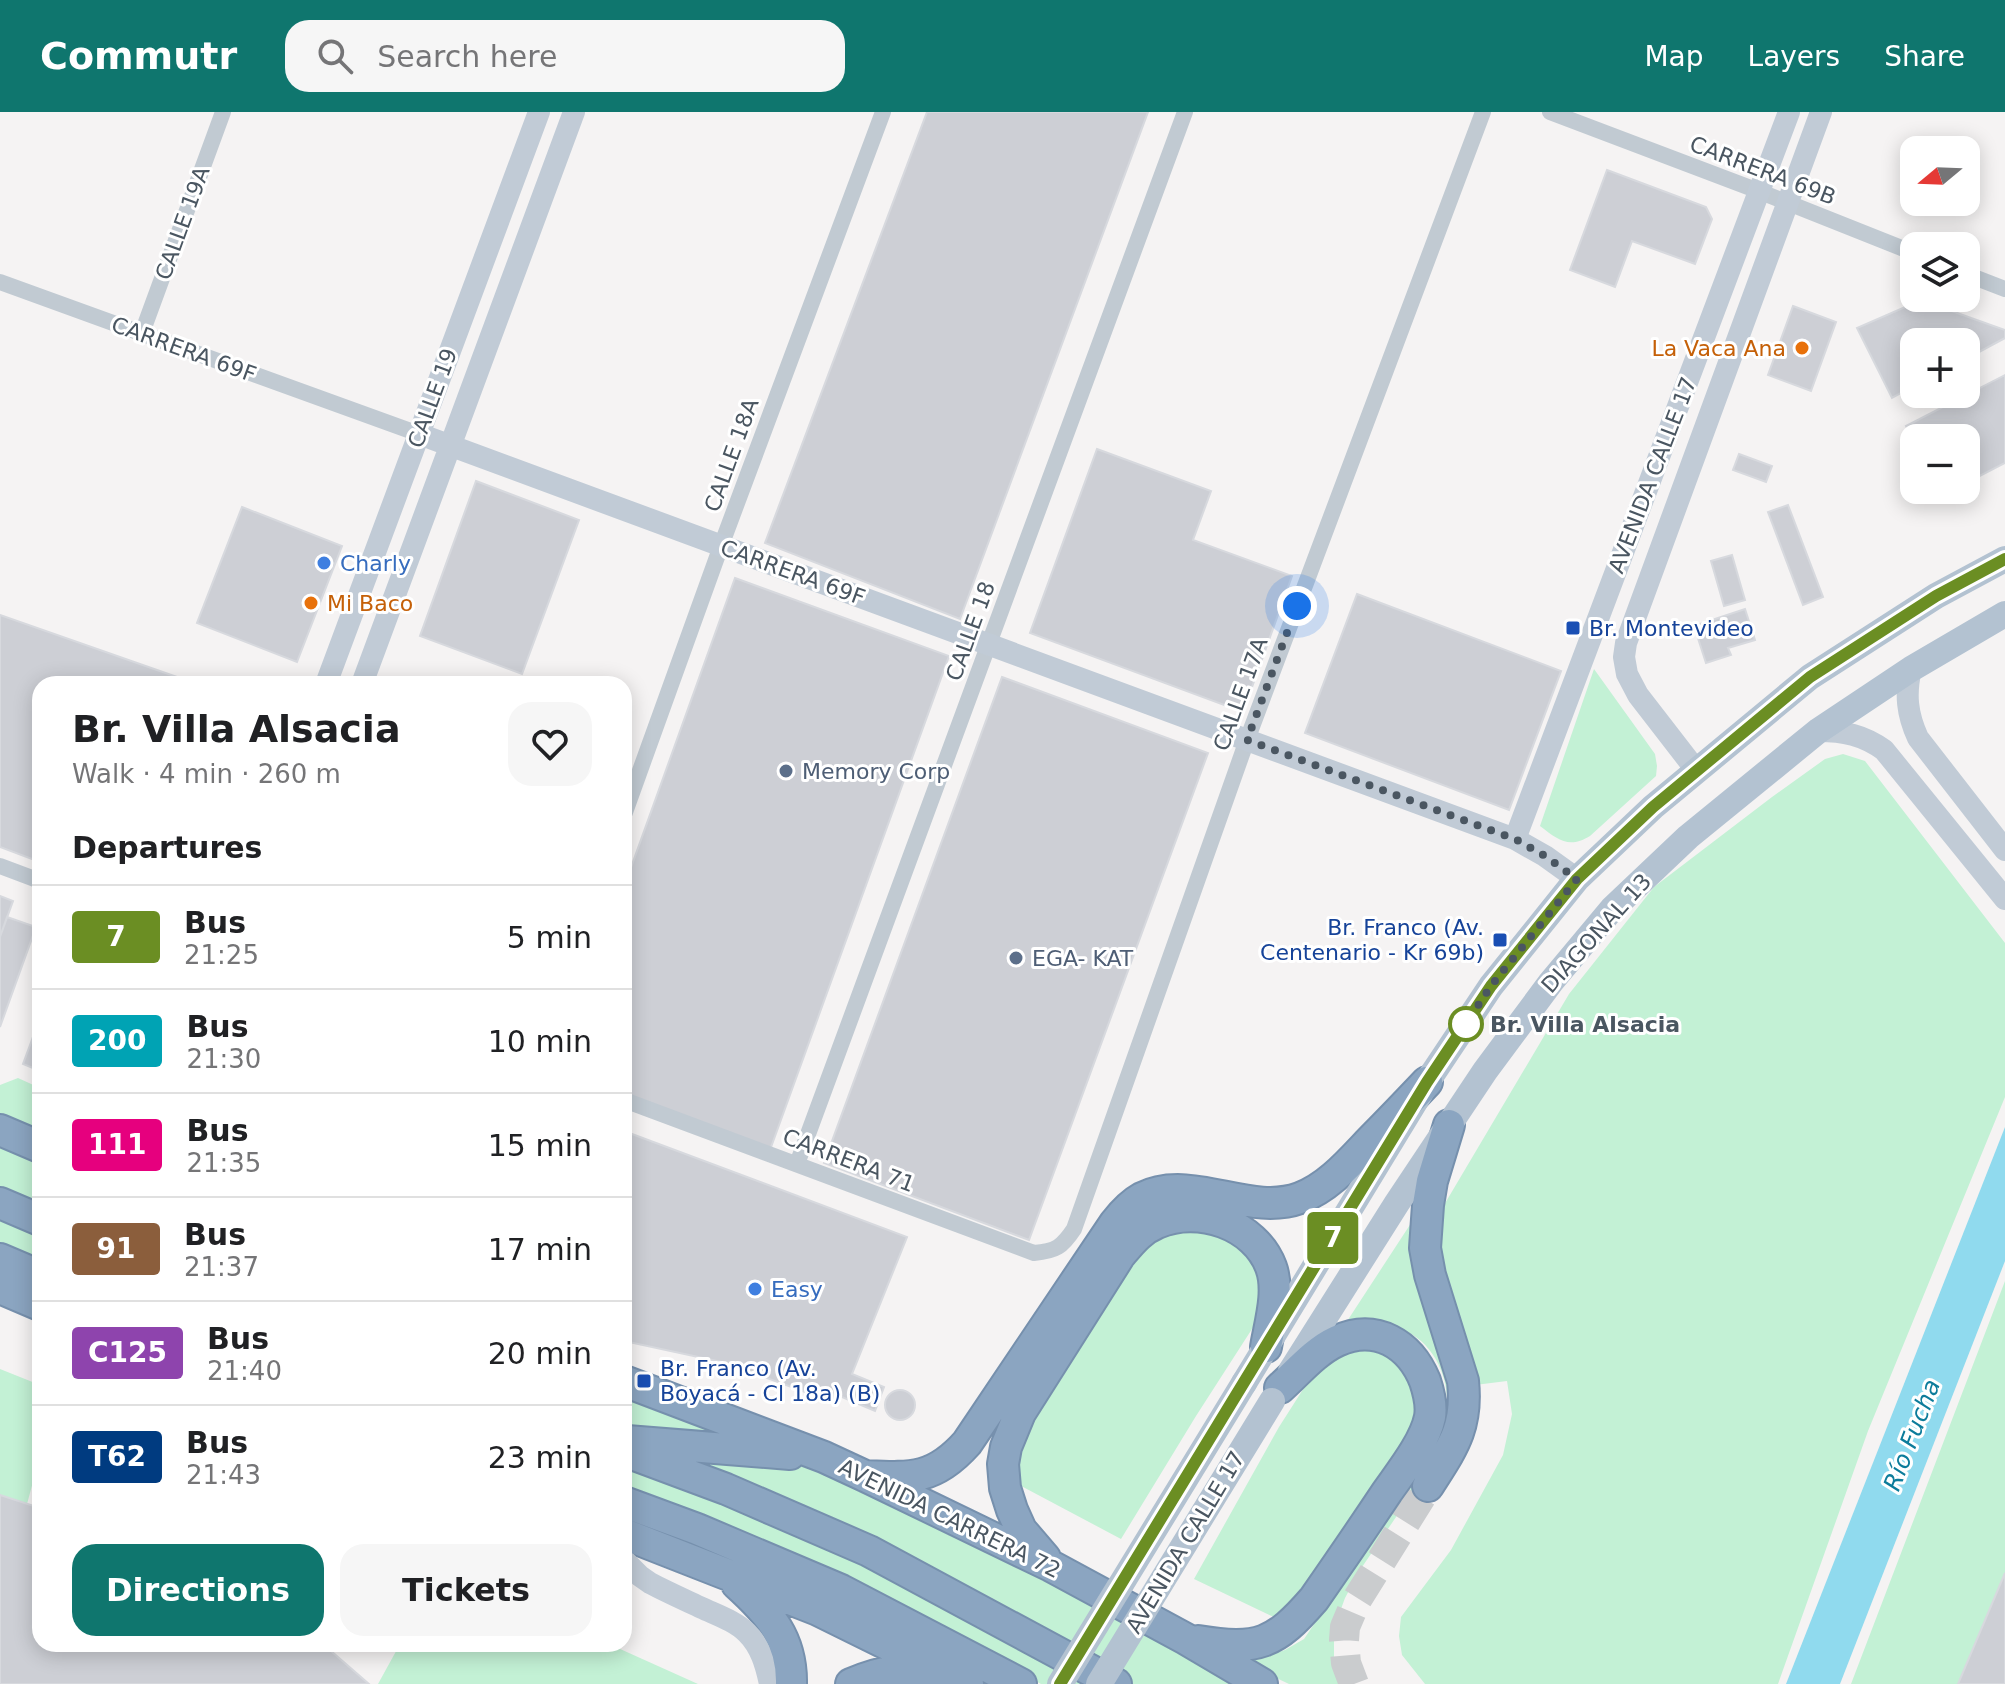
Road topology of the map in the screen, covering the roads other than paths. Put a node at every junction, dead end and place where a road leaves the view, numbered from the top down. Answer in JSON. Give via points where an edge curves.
{"nodes":[{"id":1,"x":223,"y":112,"type":"edge"},
{"id":2,"x":539,"y":112,"type":"edge"},
{"id":3,"x":574,"y":112,"type":"edge"},
{"id":4,"x":883,"y":112,"type":"edge"},
{"id":5,"x":1185,"y":112,"type":"edge"},
{"id":6,"x":1483,"y":112,"type":"edge"},
{"id":7,"x":1550,"y":112,"type":"edge"},
{"id":8,"x":1789,"y":112,"type":"edge"},
{"id":9,"x":1821,"y":112,"type":"edge"},
{"id":10,"x":1759,"y":191,"type":"junction"},
{"id":11,"x":1787,"y":202,"type":"junction"},
{"id":12,"x":1900,"y":247,"type":"edge"},
{"id":13,"x":1980,"y":279,"type":"edge"},
{"id":14,"x":0,"y":282,"type":"edge"},
{"id":15,"x":2005,"y":289,"type":"edge"},
{"id":16,"x":142,"y":333,"type":"junction"},
{"id":17,"x":419,"y":434,"type":"junction"},
{"id":18,"x":450,"y":446,"type":"junction"},
{"id":19,"x":721,"y":546,"type":"junction"},
{"id":20,"x":2005,"y":559,"type":"edge"},
{"id":21,"x":2005,"y":614,"type":"edge"},
{"id":22,"x":989,"y":644,"type":"junction"},
{"id":23,"x":1911,"y":669,"type":"junction"},
{"id":24,"x":329,"y":676,"type":"edge"},
{"id":25,"x":365,"y":676,"type":"edge"},
{"id":26,"x":1818,"y":731,"type":"junction"},
{"id":27,"x":1247,"y":740,"type":"junction"},
{"id":28,"x":1696,"y":770,"type":"junction"},
{"id":29,"x":632,"y":793,"type":"edge"},
{"id":30,"x":1515,"y":839,"type":"junction"},
{"id":31,"x":2005,"y":850,"type":"edge"},
{"id":32,"x":0,"y":866,"type":"edge"},
{"id":33,"x":32,"y":878,"type":"edge"},
{"id":34,"x":1577,"y":879,"type":"junction"},
{"id":35,"x":2005,"y":899,"type":"edge"},
{"id":36,"x":1427,"y":1082,"type":"junction"},
{"id":37,"x":632,"y":1103,"type":"edge"},
{"id":38,"x":1449,"y":1125,"type":"junction"},
{"id":39,"x":0,"y":1130,"type":"edge"},
{"id":40,"x":32,"y":1144,"type":"edge"},
{"id":41,"x":797,"y":1164,"type":"junction"},
{"id":42,"x":0,"y":1203,"type":"edge"},
{"id":43,"x":32,"y":1217,"type":"edge"},
{"id":44,"x":1060,"y":1247,"type":"joint"},
{"id":45,"x":0,"y":1259,"type":"edge"},
{"id":46,"x":32,"y":1273,"type":"edge"},
{"id":47,"x":2,"y":1290,"type":"edge"},
{"id":48,"x":32,"y":1302,"type":"edge"},
{"id":49,"x":1266,"y":1347,"type":"junction"},
{"id":50,"x":1244,"y":1383,"type":"joint"},
{"id":51,"x":632,"y":1384,"type":"edge"},
{"id":52,"x":1276,"y":1395,"type":"junction"},
{"id":53,"x":632,"y":1442,"type":"edge"},
{"id":54,"x":632,"y":1454,"type":"edge"},
{"id":55,"x":824,"y":1457,"type":"junction"},
{"id":56,"x":865,"y":1476,"type":"junction"},
{"id":57,"x":1428,"y":1486,"type":"tunnel mouth"},
{"id":58,"x":632,"y":1505,"type":"edge"},
{"id":59,"x":632,"y":1537,"type":"edge"},
{"id":60,"x":1051,"y":1566,"type":"junction"},
{"id":61,"x":632,"y":1568,"type":"edge"},
{"id":62,"x":723,"y":1573,"type":"junction"},
{"id":63,"x":1186,"y":1639,"type":"junction"},
{"id":64,"x":965,"y":1682,"type":"edge"},
{"id":65,"x":770,"y":1684,"type":"edge"},
{"id":66,"x":791,"y":1684,"type":"edge"},
{"id":67,"x":851,"y":1684,"type":"edge"},
{"id":68,"x":1021,"y":1684,"type":"edge"},
{"id":69,"x":1060,"y":1684,"type":"edge"},
{"id":70,"x":1099,"y":1684,"type":"edge"},
{"id":71,"x":1116,"y":1684,"type":"edge"},
{"id":72,"x":1262,"y":1684,"type":"edge"}],
"edges":[{"from":1,"to":16,"type":"street","name":"CALLE 19A"},
{"from":2,"to":17,"type":"street","name":"CALLE 19"},
{"from":3,"to":18,"type":"street","name":"CALLE 19"},
{"from":4,"to":19,"type":"street","name":"CALLE 18A"},
{"from":5,"to":22,"type":"street","name":"CALLE 18"},
{"from":6,"to":27,"type":"street","name":"CALLE 17A"},
{"from":7,"to":10,"type":"street","name":"CARRERA 69B"},
{"from":8,"to":10,"type":"street","name":"AVENIDA CALLE 17"},
{"from":9,"to":11,"type":"street","name":"AVENIDA CALLE 17"},
{"from":10,"to":11,"type":"street","name":"CARRERA 69B"},
{"from":10,"to":30,"type":"street","name":"AVENIDA CALLE 17"},
{"from":11,"to":12,"type":"street","name":"CARRERA 69B"},
{"from":11,"to":28,"type":"street","name":"AVENIDA CALLE 17","via":[[1626,643],[1627,674],[1638,695]]},
{"from":13,"to":15,"type":"street"},
{"from":14,"to":16,"type":"street","name":"CARRERA 69F"},
{"from":16,"to":17,"type":"street","name":"CARRERA 69F"},
{"from":17,"to":18,"type":"street","name":"CARRERA 69F"},
{"from":17,"to":24,"type":"street","name":"CALLE 19"},
{"from":18,"to":19,"type":"street","name":"CARRERA 69F"},
{"from":18,"to":25,"type":"street","name":"CALLE 19"},
{"from":19,"to":22,"type":"street","name":"CARRERA 69F"},
{"from":19,"to":29,"type":"street","name":"CALLE 18A"},
{"from":20,"to":28,"type":"main road","name":"DIAGONAL 13","via":[[1936,596],[1810,677]]},
{"from":21,"to":23,"type":"main road","name":"DIAGONAL 13"},
{"from":22,"to":27,"type":"street","name":"CARRERA 69F"},
{"from":22,"to":41,"type":"street","name":"CALLE 18"},
{"from":23,"to":26,"type":"main road","name":"DIAGONAL 13"},
{"from":23,"to":31,"type":"street","via":[[1907,704],[1918,738]]},
{"from":26,"to":35,"type":"street","via":[[1854,734],[1884,750]]},
{"from":26,"to":38,"type":"main road","name":"DIAGONAL 13","via":[[1688,837],[1612,909],[1551,982]]},
{"from":27,"to":30,"type":"street","name":"CARRERA 69F"},
{"from":27,"to":44,"type":"street","name":"CALLE 17A","via":[[1074,1229]]},
{"from":28,"to":34,"type":"main road","name":"DIAGONAL 13"},
{"from":30,"to":34,"type":"street","name":"CARRERA 69F"},
{"from":32,"to":33,"type":"street"},
{"from":34,"to":36,"type":"main road","name":"DIAGONAL 13","via":[[1491,986]]},
{"from":36,"to":49,"type":"main road","name":"DIAGONAL 13"},
{"from":36,"to":56,"type":"highway","via":[[1338,1175],[1299,1199],[1262,1204],[1171,1191],[1143,1197],[1115,1223],[955,1457],[927,1473]]},
{"from":37,"to":41,"type":"street","name":"CARRERA 71"},
{"from":38,"to":52,"type":"main road","name":"DIAGONAL 13"},
{"from":38,"to":57,"type":"highway","via":[[1432,1181],[1425,1248],[1465,1400],[1453,1447]]},
{"from":39,"to":40,"type":"highway"},
{"from":41,"to":44,"type":"street","name":"CARRERA 71","via":[[1034,1253]]},
{"from":42,"to":43,"type":"highway"},
{"from":45,"to":46,"type":"highway"},
{"from":47,"to":48,"type":"highway"},
{"from":49,"to":50,"type":"main road","name":"DIAGONAL 13"},
{"from":49,"to":60,"type":"highway","via":[[1273,1271],[1252,1239],[1237,1227],[1198,1217],[1178,1217],[1137,1234],[1020,1413],[1006,1447],[1005,1488],[1012,1510],[1021,1530]]},
{"from":50,"to":69,"type":"main road","name":"AVENIDA CALLE 17","bridge":true},
{"from":51,"to":55,"type":"highway","name":"AVENIDA CARRERA 72"},
{"from":52,"to":63,"type":"highway","via":[[1323,1349],[1355,1336],[1379,1336],[1398,1344],[1419,1368],[1429,1394],[1430,1417],[1386,1494],[1314,1599],[1283,1632],[1232,1645]]},
{"from":52,"to":70,"type":"main road","name":"AVENIDA CALLE 17","bridge":true},
{"from":53,"to":55,"type":"highway"},
{"from":54,"to":71,"type":"highway","via":[[869,1551]]},
{"from":55,"to":56,"type":"highway","name":"AVENIDA CARRERA 72"},
{"from":56,"to":60,"type":"highway","name":"AVENIDA CARRERA 72"},
{"from":58,"to":68,"type":"highway","via":[[841,1590]]},
{"from":59,"to":62,"type":"highway"},
{"from":60,"to":63,"type":"highway","name":"AVENIDA CARRERA 72"},
{"from":61,"to":65,"type":"street","via":[[650,1583],[749,1634],[766,1663]]},
{"from":62,"to":64,"type":"highway","via":[[818,1610]]},
{"from":62,"to":66,"type":"highway","via":[[772,1619],[784,1642]]},
{"from":63,"to":72,"type":"highway","name":"AVENIDA CARRERA 72"},
{"from":64,"to":67,"type":"highway","via":[[906,1670]]}]}
